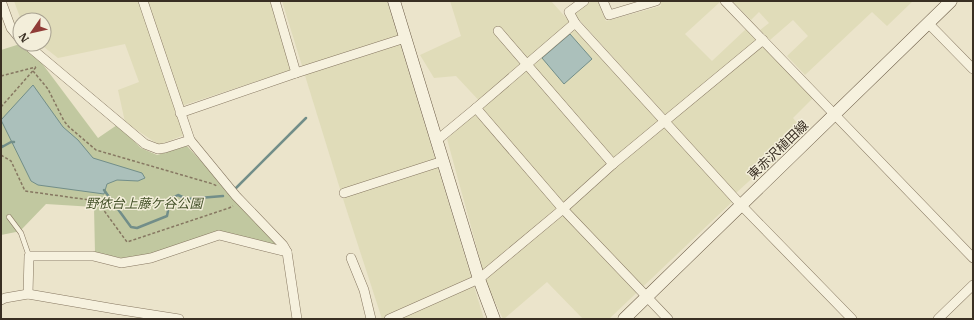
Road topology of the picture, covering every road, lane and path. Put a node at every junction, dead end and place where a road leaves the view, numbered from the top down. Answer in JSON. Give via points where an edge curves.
{"nodes":[{"id":1,"x":1,"y":1,"type":"edge"},
{"id":2,"x":143,"y":1,"type":"edge"},
{"id":3,"x":275,"y":1,"type":"edge"},
{"id":4,"x":394,"y":1,"type":"edge"},
{"id":5,"x":584,"y":1,"type":"edge"},
{"id":6,"x":604,"y":1,"type":"edge"},
{"id":7,"x":656,"y":1,"type":"edge"},
{"id":8,"x":725,"y":1,"type":"edge"},
{"id":9,"x":951,"y":1,"type":"edge"},
{"id":10,"x":575,"y":23,"type":"junction"},
{"id":11,"x":928,"y":23,"type":"junction"},
{"id":12,"x":12,"y":30,"type":"edge"},
{"id":13,"x":498,"y":31,"type":"dead end"},
{"id":14,"x":405,"y":38,"type":"junction"},
{"id":15,"x":763,"y":40,"type":"junction"},
{"id":16,"x":36,"y":52,"type":"edge"},
{"id":17,"x":44,"y":59,"type":"junction"},
{"id":18,"x":526,"y":65,"type":"junction"},
{"id":19,"x":37,"y":66,"type":"junction"},
{"id":20,"x":973,"y":69,"type":"edge"},
{"id":21,"x":33,"y":71,"type":"junction"},
{"id":22,"x":296,"y":73,"type":"junction"},
{"id":23,"x":1,"y":76,"type":"edge"},
{"id":24,"x":1,"y":107,"type":"edge"},
{"id":25,"x":476,"y":108,"type":"junction"},
{"id":26,"x":180,"y":113,"type":"junction"},
{"id":27,"x":835,"y":114,"type":"junction"},
{"id":28,"x":664,"y":121,"type":"junction"},
{"id":29,"x":190,"y":140,"type":"junction"},
{"id":30,"x":436,"y":141,"type":"junction"},
{"id":31,"x":1,"y":155,"type":"edge"},
{"id":32,"x":443,"y":161,"type":"junction"},
{"id":33,"x":613,"y":164,"type":"junction"},
{"id":34,"x":221,"y":188,"type":"dead end"},
{"id":35,"x":344,"y":193,"type":"dead end"},
{"id":36,"x":234,"y":205,"type":"dead end"},
{"id":37,"x":741,"y":205,"type":"junction"},
{"id":38,"x":563,"y":209,"type":"junction"},
{"id":39,"x":9,"y":217,"type":"dead end"},
{"id":40,"x":287,"y":252,"type":"junction"},
{"id":41,"x":29,"y":256,"type":"junction"},
{"id":42,"x":351,"y":258,"type":"dead end"},
{"id":43,"x":973,"y":258,"type":"edge"},
{"id":44,"x":479,"y":279,"type":"junction"},
{"id":45,"x":973,"y":285,"type":"edge"},
{"id":46,"x":28,"y":294,"type":"junction"},
{"id":47,"x":647,"y":297,"type":"junction"},
{"id":48,"x":1,"y":300,"type":"edge"},
{"id":49,"x":115,"y":309,"type":"junction"},
{"id":50,"x":125,"y":319,"type":"edge"},
{"id":51,"x":179,"y":319,"type":"edge"},
{"id":52,"x":297,"y":319,"type":"edge"},
{"id":53,"x":370,"y":319,"type":"edge"},
{"id":54,"x":389,"y":319,"type":"edge"},
{"id":55,"x":494,"y":319,"type":"edge"},
{"id":56,"x":624,"y":319,"type":"edge"},
{"id":57,"x":668,"y":319,"type":"edge"},
{"id":58,"x":852,"y":319,"type":"edge"},
{"id":59,"x":938,"y":319,"type":"edge"}],
"edges":[{"from":1,"to":12,"type":"street"},
{"from":2,"to":26,"type":"street"},
{"from":3,"to":22,"type":"street"},
{"from":4,"to":14,"type":"main road"},
{"from":5,"to":10,"type":"street","via":[[569,12]]},
{"from":6,"to":7,"type":"street","via":[[609,15]]},
{"from":8,"to":15,"type":"street"},
{"from":9,"to":11,"type":"main road","name":"東赤沢植田線"},
{"from":10,"to":18,"type":"street"},
{"from":10,"to":28,"type":"street"},
{"from":11,"to":20,"type":"street"},
{"from":11,"to":27,"type":"main road","name":"東赤沢植田線"},
{"from":13,"to":18,"type":"street"},
{"from":14,"to":22,"type":"street"},
{"from":14,"to":30,"type":"main road"},
{"from":15,"to":27,"type":"street"},
{"from":15,"to":28,"type":"street"},
{"from":16,"to":17,"type":"street"},
{"from":17,"to":19,"type":"path"},
{"from":17,"to":29,"type":"street","via":[[145,144],[158,149]]},
{"from":18,"to":25,"type":"street"},
{"from":18,"to":33,"type":"street"},
{"from":19,"to":21,"type":"path"},
{"from":19,"to":23,"type":"path"},
{"from":21,"to":24,"type":"path"},
{"from":21,"to":34,"type":"path","via":[[48,89],[64,121],[96,150]]},
{"from":22,"to":26,"type":"street"},
{"from":25,"to":30,"type":"street"},
{"from":25,"to":38,"type":"street"},
{"from":26,"to":29,"type":"street"},
{"from":27,"to":37,"type":"main road","name":"東赤沢植田線"},
{"from":27,"to":43,"type":"street"},
{"from":28,"to":33,"type":"street"},
{"from":28,"to":37,"type":"street"},
{"from":29,"to":40,"type":"street"},
{"from":30,"to":32,"type":"main road"},
{"from":31,"to":36,"type":"path","via":[[11,161],[25,191],[97,201],[128,242]]},
{"from":32,"to":35,"type":"street"},
{"from":32,"to":44,"type":"main road"},
{"from":33,"to":38,"type":"street"},
{"from":37,"to":47,"type":"main road","name":"東赤沢植田線"},
{"from":37,"to":58,"type":"street"},
{"from":38,"to":44,"type":"street"},
{"from":38,"to":47,"type":"street"},
{"from":39,"to":41,"type":"lane","via":[[21,233]]},
{"from":40,"to":41,"type":"street","via":[[219,235],[151,258],[121,263],[93,256]]},
{"from":40,"to":52,"type":"street"},
{"from":41,"to":46,"type":"street"},
{"from":42,"to":53,"type":"street","via":[[364,290]]},
{"from":44,"to":54,"type":"street"},
{"from":44,"to":55,"type":"main road"},
{"from":45,"to":59,"type":"street"},
{"from":46,"to":48,"type":"street"},
{"from":46,"to":49,"type":"street"},
{"from":47,"to":56,"type":"main road","name":"東赤沢植田線"},
{"from":47,"to":57,"type":"street"},
{"from":49,"to":50,"type":"street"},
{"from":49,"to":51,"type":"street"}]}
